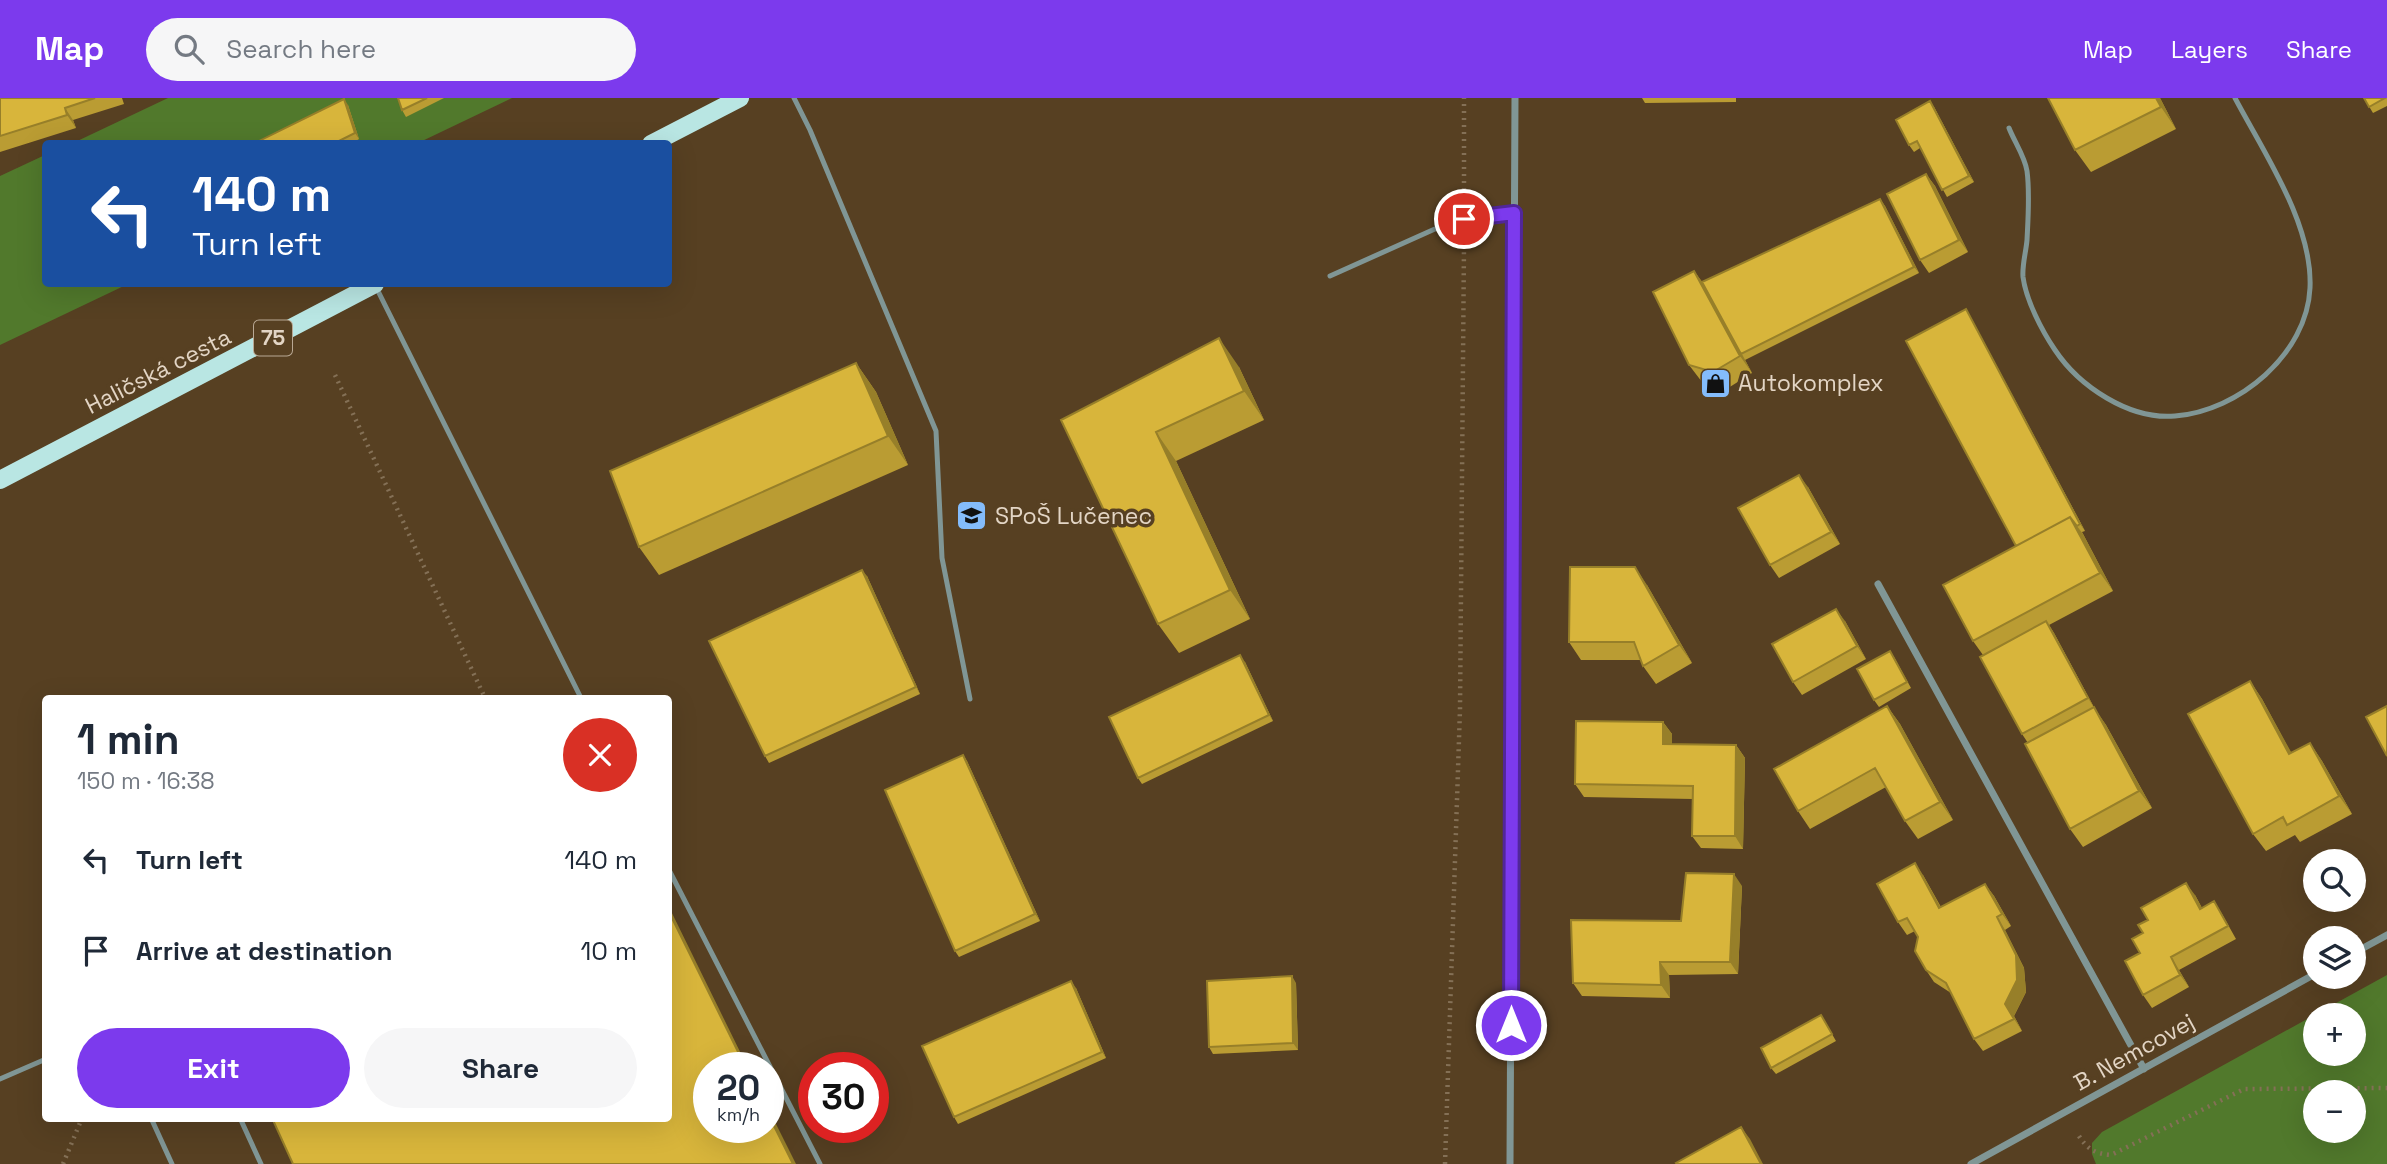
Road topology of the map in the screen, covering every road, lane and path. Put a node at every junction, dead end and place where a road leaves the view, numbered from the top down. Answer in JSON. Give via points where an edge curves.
{"nodes":[{"id":1,"x":740,"y":98,"type":"edge"},
{"id":2,"x":794,"y":98,"type":"edge"},
{"id":3,"x":1464,"y":98,"type":"edge"},
{"id":4,"x":1515,"y":98,"type":"edge"},
{"id":5,"x":2235,"y":98,"type":"edge"},
{"id":6,"x":2009,"y":128,"type":"dead end"},
{"id":7,"x":659,"y":140,"type":"edge"},
{"id":8,"x":1464,"y":185,"type":"dead end"},
{"id":9,"x":1514,"y":213,"type":"junction"},
{"id":10,"x":1464,"y":250,"type":"dead end"},
{"id":11,"x":1330,"y":276,"type":"dead end"},
{"id":12,"x":369,"y":287,"type":"edge"},
{"id":13,"x":376,"y":287,"type":"edge"},
{"id":14,"x":335,"y":374,"type":"dead end"},
{"id":15,"x":0,"y":480,"type":"edge"},
{"id":16,"x":1878,"y":584,"type":"dead end"},
{"id":17,"x":484,"y":695,"type":"edge"},
{"id":18,"x":580,"y":695,"type":"edge"},
{"id":19,"x":970,"y":699,"type":"dead end"},
{"id":20,"x":672,"y":876,"type":"edge"},
{"id":21,"x":2387,"y":935,"type":"edge"},
{"id":22,"x":2366,"y":946,"type":"edge"},
{"id":23,"x":2303,"y":981,"type":"edge"},
{"id":24,"x":42,"y":1061,"type":"edge"},
{"id":25,"x":2144,"y":1069,"type":"junction"},
{"id":26,"x":0,"y":1079,"type":"edge"},
{"id":27,"x":2387,"y":1088,"type":"edge"},
{"id":28,"x":80,"y":1122,"type":"edge"},
{"id":29,"x":153,"y":1122,"type":"edge"},
{"id":30,"x":242,"y":1122,"type":"edge"},
{"id":31,"x":2079,"y":1136,"type":"dead end"},
{"id":32,"x":63,"y":1164,"type":"edge"},
{"id":33,"x":172,"y":1164,"type":"edge"},
{"id":34,"x":261,"y":1164,"type":"edge"},
{"id":35,"x":820,"y":1164,"type":"edge"},
{"id":36,"x":1446,"y":1164,"type":"edge"},
{"id":37,"x":1510,"y":1164,"type":"edge"},
{"id":38,"x":1971,"y":1164,"type":"edge"}],
"edges":[{"from":1,"to":7,"type":"main road"},
{"from":2,"to":19,"type":"lane","via":[[936,432],[942,558]]},
{"from":3,"to":8,"type":"path"},
{"from":4,"to":9,"type":"street"},
{"from":5,"to":6,"type":"lane","via":[[2302,229],[2311,286],[2306,314],[2272,370],[2240,393],[2175,416],[2117,404],[2085,383],[2055,350],[2023,277],[2027,170]]},
{"from":9,"to":11,"type":"lane","via":[[1446,224]]},
{"from":9,"to":37,"type":"street"},
{"from":10,"to":36,"type":"path","via":[[1460,709]]},
{"from":12,"to":15,"type":"main road","name":"Haličská cesta","number":"75"},
{"from":13,"to":18,"type":"lane"},
{"from":14,"to":17,"type":"path"},
{"from":16,"to":25,"type":"street"},
{"from":20,"to":35,"type":"lane"},
{"from":21,"to":22,"type":"street"},
{"from":23,"to":25,"type":"street","name":"B. Nemcovej"},
{"from":24,"to":26,"type":"lane"},
{"from":25,"to":38,"type":"street","name":"B. Nemcovej"},
{"from":27,"to":31,"type":"path","via":[[2244,1089],[2110,1155],[2085,1147]]},
{"from":28,"to":32,"type":"path"},
{"from":29,"to":33,"type":"lane"},
{"from":30,"to":34,"type":"lane"}]}
